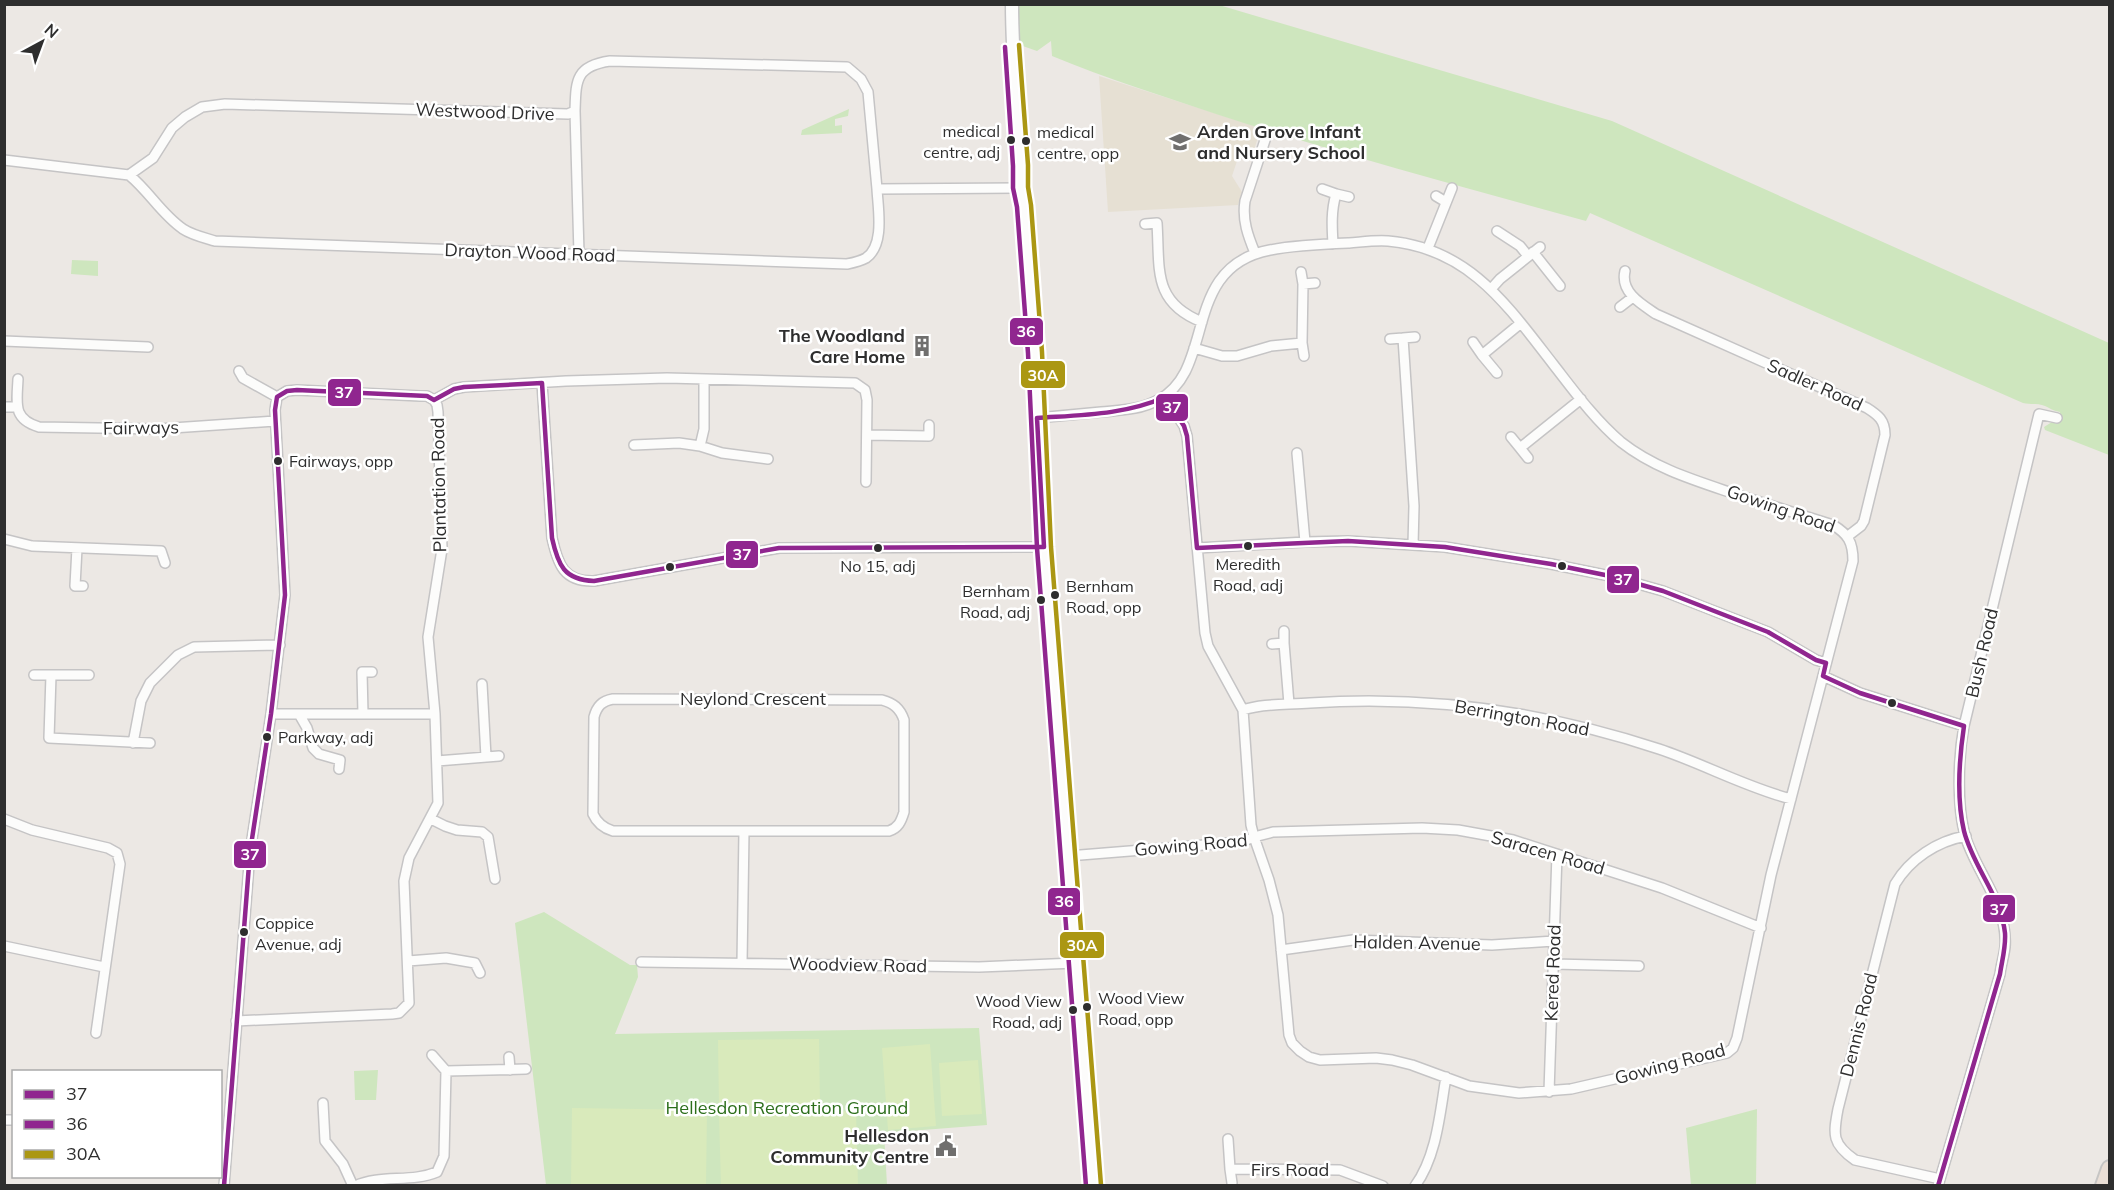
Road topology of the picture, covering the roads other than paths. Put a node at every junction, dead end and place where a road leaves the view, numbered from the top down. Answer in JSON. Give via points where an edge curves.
{"nodes":[{"id":1,"x":1012,"y":4,"type":"edge"},
{"id":2,"x":575,"y":111,"type":"junction"},
{"id":3,"x":1267,"y":134,"type":"dead end"},
{"id":4,"x":1263,"y":147,"type":"junction"},
{"id":5,"x":1274,"y":150,"type":"dead end"},
{"id":6,"x":4,"y":160,"type":"edge"},
{"id":7,"x":129,"y":175,"type":"junction"},
{"id":8,"x":1020,"y":188,"type":"junction"},
{"id":9,"x":1452,"y":188,"type":"dead end"},
{"id":10,"x":877,"y":189,"type":"junction"},
{"id":11,"x":1322,"y":189,"type":"dead end"},
{"id":12,"x":1336,"y":194,"type":"junction"},
{"id":13,"x":1436,"y":196,"type":"dead end"},
{"id":14,"x":1349,"y":198,"type":"dead end"},
{"id":15,"x":1446,"y":201,"type":"junction"},
{"id":16,"x":1156,"y":212,"type":"dead end"},
{"id":17,"x":1156,"y":223,"type":"junction"},
{"id":18,"x":1145,"y":224,"type":"dead end"},
{"id":19,"x":1497,"y":231,"type":"dead end"},
{"id":20,"x":1333,"y":244,"type":"junction"},
{"id":21,"x":1428,"y":248,"type":"junction"},
{"id":22,"x":1533,"y":251,"type":"junction"},
{"id":23,"x":1256,"y":253,"type":"junction"},
{"id":24,"x":579,"y":255,"type":"junction"},
{"id":25,"x":1625,"y":271,"type":"dead end"},
{"id":26,"x":1301,"y":272,"type":"dead end"},
{"id":27,"x":1315,"y":283,"type":"dead end"},
{"id":28,"x":1303,"y":284,"type":"junction"},
{"id":29,"x":1560,"y":286,"type":"dead end"},
{"id":30,"x":1491,"y":289,"type":"junction"},
{"id":31,"x":1633,"y":297,"type":"junction"},
{"id":32,"x":1620,"y":307,"type":"dead end"},
{"id":33,"x":1202,"y":322,"type":"junction"},
{"id":34,"x":1521,"y":323,"type":"junction"},
{"id":35,"x":1415,"y":337,"type":"dead end"},
{"id":36,"x":1403,"y":338,"type":"junction"},
{"id":37,"x":1390,"y":339,"type":"dead end"},
{"id":38,"x":4,"y":341,"type":"edge"},
{"id":39,"x":1473,"y":342,"type":"dead end"},
{"id":40,"x":1302,"y":343,"type":"junction"},
{"id":41,"x":148,"y":347,"type":"dead end"},
{"id":42,"x":1194,"y":348,"type":"junction"},
{"id":43,"x":1482,"y":355,"type":"junction"},
{"id":44,"x":1304,"y":356,"type":"dead end"},
{"id":45,"x":239,"y":371,"type":"dead end"},
{"id":46,"x":1497,"y":373,"type":"dead end"},
{"id":47,"x":18,"y":379,"type":"dead end"},
{"id":48,"x":705,"y":380,"type":"junction"},
{"id":49,"x":542,"y":383,"type":"junction"},
{"id":50,"x":278,"y":397,"type":"junction"},
{"id":51,"x":1165,"y":397,"type":"junction"},
{"id":52,"x":1581,"y":399,"type":"junction"},
{"id":53,"x":434,"y":400,"type":"junction"},
{"id":54,"x":4,"y":406,"type":"edge"},
{"id":55,"x":17,"y":407,"type":"junction"},
{"id":56,"x":1036,"y":418,"type":"junction"},
{"id":57,"x":2057,"y":418,"type":"dead end"},
{"id":58,"x":275,"y":421,"type":"junction"},
{"id":59,"x":929,"y":425,"type":"dead end"},
{"id":60,"x":868,"y":435,"type":"junction"},
{"id":61,"x":1511,"y":437,"type":"dead end"},
{"id":62,"x":634,"y":445,"type":"dead end"},
{"id":63,"x":700,"y":446,"type":"junction"},
{"id":64,"x":1520,"y":448,"type":"junction"},
{"id":65,"x":1297,"y":453,"type":"dead end"},
{"id":66,"x":1528,"y":458,"type":"dead end"},
{"id":67,"x":768,"y":459,"type":"dead end"},
{"id":68,"x":866,"y":482,"type":"dead end"},
{"id":69,"x":1848,"y":536,"type":"junction"},
{"id":70,"x":4,"y":539,"type":"edge"},
{"id":71,"x":160,"y":539,"type":"dead end"},
{"id":72,"x":1305,"y":542,"type":"junction"},
{"id":73,"x":1413,"y":545,"type":"junction"},
{"id":74,"x":1044,"y":547,"type":"junction"},
{"id":75,"x":77,"y":548,"type":"junction"},
{"id":76,"x":1197,"y":548,"type":"junction"},
{"id":77,"x":161,"y":551,"type":"junction"},
{"id":78,"x":165,"y":563,"type":"dead end"},
{"id":79,"x":75,"y":586,"type":"dead end"},
{"id":80,"x":1284,"y":631,"type":"dead end"},
{"id":81,"x":1284,"y":643,"type":"junction"},
{"id":82,"x":1272,"y":644,"type":"dead end"},
{"id":83,"x":280,"y":645,"type":"junction"},
{"id":84,"x":1826,"y":663,"type":"junction"},
{"id":85,"x":351,"y":673,"type":"dead end"},
{"id":86,"x":34,"y":675,"type":"dead end"},
{"id":87,"x":51,"y":675,"type":"junction"},
{"id":88,"x":88,"y":675,"type":"dead end"},
{"id":89,"x":1823,"y":676,"type":"junction"},
{"id":90,"x":482,"y":684,"type":"dead end"},
{"id":91,"x":1290,"y":705,"type":"junction"},
{"id":92,"x":1243,"y":710,"type":"junction"},
{"id":93,"x":271,"y":714,"type":"junction"},
{"id":94,"x":298,"y":714,"type":"junction"},
{"id":95,"x":363,"y":714,"type":"junction"},
{"id":96,"x":435,"y":714,"type":"junction"},
{"id":97,"x":1964,"y":726,"type":"junction"},
{"id":98,"x":133,"y":742,"type":"junction"},
{"id":99,"x":150,"y":743,"type":"dead end"},
{"id":100,"x":499,"y":756,"type":"dead end"},
{"id":101,"x":486,"y":757,"type":"junction"},
{"id":102,"x":437,"y":761,"type":"junction"},
{"id":103,"x":339,"y":769,"type":"dead end"},
{"id":104,"x":1791,"y":799,"type":"junction"},
{"id":105,"x":4,"y":819,"type":"edge"},
{"id":106,"x":431,"y":819,"type":"junction"},
{"id":107,"x":744,"y":831,"type":"junction"},
{"id":108,"x":1966,"y":836,"type":"junction"},
{"id":109,"x":1254,"y":837,"type":"junction"},
{"id":110,"x":1557,"y":854,"type":"junction"},
{"id":111,"x":1068,"y":856,"type":"junction"},
{"id":112,"x":495,"y":879,"type":"dead end"},
{"id":113,"x":1761,"y":928,"type":"junction"},
{"id":114,"x":1554,"y":941,"type":"junction"},
{"id":115,"x":4,"y":946,"type":"edge"},
{"id":116,"x":1281,"y":950,"type":"junction"},
{"id":117,"x":408,"y":961,"type":"junction"},
{"id":118,"x":641,"y":962,"type":"dead end"},
{"id":119,"x":742,"y":963,"type":"junction"},
{"id":120,"x":1075,"y":963,"type":"junction"},
{"id":121,"x":1553,"y":964,"type":"junction"},
{"id":122,"x":1639,"y":966,"type":"dead end"},
{"id":123,"x":104,"y":967,"type":"junction"},
{"id":124,"x":480,"y":973,"type":"dead end"},
{"id":125,"x":236,"y":1021,"type":"junction"},
{"id":126,"x":96,"y":1033,"type":"dead end"},
{"id":127,"x":432,"y":1055,"type":"dead end"},
{"id":128,"x":509,"y":1057,"type":"dead end"},
{"id":129,"x":525,"y":1069,"type":"dead end"},
{"id":130,"x":510,"y":1070,"type":"junction"},
{"id":131,"x":446,"y":1071,"type":"junction"},
{"id":132,"x":1446,"y":1077,"type":"junction"},
{"id":133,"x":1550,"y":1092,"type":"junction"},
{"id":134,"x":323,"y":1103,"type":"dead end"},
{"id":135,"x":1228,"y":1139,"type":"dead end"},
{"id":136,"x":1230,"y":1169,"type":"junction"},
{"id":137,"x":2109,"y":1169,"type":"edge"},
{"id":138,"x":1939,"y":1182,"type":"edge"},
{"id":139,"x":1232,"y":1183,"type":"dead end"},
{"id":140,"x":1418,"y":1184,"type":"edge"},
{"id":141,"x":224,"y":1185,"type":"edge"},
{"id":142,"x":354,"y":1185,"type":"edge"},
{"id":143,"x":1094,"y":1185,"type":"edge"},
{"id":144,"x":1383,"y":1185,"type":"edge"},
{"id":145,"x":2104,"y":1185,"type":"edge"}],
"edges":[{"from":1,"to":8,"type":"street"},
{"from":2,"to":7,"type":"street","name":"Westwood Drive","via":[[568,114],[225,104],[202,107],[172,128],[153,158]]},
{"from":2,"to":10,"type":"street","name":"Westwood Drive","via":[[576,83],[593,63],[846,67],[861,79],[868,92]]},
{"from":2,"to":24,"type":"street"},
{"from":3,"to":4,"type":"street"},
{"from":4,"to":5,"type":"street"},
{"from":4,"to":23,"type":"street","via":[[1243,212]]},
{"from":6,"to":7,"type":"street"},
{"from":7,"to":24,"type":"street","name":"Drayton Wood Road","via":[[185,230],[214,241]]},
{"from":8,"to":10,"type":"street"},
{"from":8,"to":56,"type":"street","via":[[1035,343]]},
{"from":9,"to":15,"type":"street"},
{"from":10,"to":24,"type":"street","name":"Drayton Wood Road","via":[[877,242],[866,258],[847,264]]},
{"from":11,"to":12,"type":"street"},
{"from":12,"to":14,"type":"street"},
{"from":12,"to":20,"type":"street"},
{"from":13,"to":15,"type":"street"},
{"from":15,"to":21,"type":"street"},
{"from":16,"to":17,"type":"street"},
{"from":17,"to":18,"type":"street"},
{"from":17,"to":33,"type":"street","via":[[1160,281],[1165,294],[1177,309]]},
{"from":19,"to":22,"type":"street"},
{"from":20,"to":21,"type":"street","name":"Gowing Road","via":[[1385,241]]},
{"from":20,"to":23,"type":"street","name":"Gowing Road"},
{"from":21,"to":30,"type":"street","name":"Gowing Road","via":[[1468,269]]},
{"from":22,"to":29,"type":"street"},
{"from":22,"to":30,"type":"street"},
{"from":23,"to":33,"type":"street","name":"Gowing Road","via":[[1241,259],[1220,279]]},
{"from":25,"to":31,"type":"street","via":[[1626,288]]},
{"from":26,"to":28,"type":"street"},
{"from":27,"to":28,"type":"street"},
{"from":28,"to":40,"type":"street"},
{"from":30,"to":34,"type":"street","name":"Gowing Road"},
{"from":31,"to":32,"type":"street"},
{"from":31,"to":69,"type":"street","name":"Sadler Road","via":[[1656,314],[1867,408],[1883,420],[1886,435],[1864,521]]},
{"from":33,"to":42,"type":"street","name":"Gowing Road"},
{"from":34,"to":43,"type":"street"},
{"from":34,"to":52,"type":"street","name":"Gowing Road"},
{"from":35,"to":36,"type":"street"},
{"from":36,"to":37,"type":"street"},
{"from":36,"to":73,"type":"street","via":[[1407,409],[1402,415],[1403,441],[1410,446]]},
{"from":38,"to":41,"type":"street"},
{"from":39,"to":43,"type":"street"},
{"from":40,"to":42,"type":"street","via":[[1271,346],[1237,356]]},
{"from":40,"to":44,"type":"street"},
{"from":42,"to":51,"type":"street","name":"Gowing Road","via":[[1185,372]]},
{"from":43,"to":46,"type":"street"},
{"from":45,"to":50,"type":"street","via":[[243,378]]},
{"from":47,"to":55,"type":"street"},
{"from":48,"to":49,"type":"street"},
{"from":48,"to":60,"type":"street","via":[[855,383],[864,390],[867,400]]},
{"from":48,"to":63,"type":"street"},
{"from":49,"to":53,"type":"street","via":[[464,387]]},
{"from":49,"to":74,"type":"street","via":[[552,538],[556,557],[568,574],[580,581],[779,548]]},
{"from":50,"to":53,"type":"street","via":[[297,390],[428,396]]},
{"from":50,"to":58,"type":"street"},
{"from":51,"to":56,"type":"street","via":[[1131,410]]},
{"from":51,"to":76,"type":"street","via":[[1187,436]]},
{"from":52,"to":64,"type":"street"},
{"from":52,"to":69,"type":"street","name":"Gowing Road","via":[[1622,442],[1668,470],[1833,525]]},
{"from":53,"to":96,"type":"street","name":"Plantation Road","via":[[438,412],[442,549],[428,638]]},
{"from":54,"to":55,"type":"street"},
{"from":55,"to":58,"type":"street","name":"Fairways","via":[[21,418],[39,428],[158,429]]},
{"from":56,"to":74,"type":"street"},
{"from":57,"to":97,"type":"street","name":"Bush Road","via":[[2039,414]]},
{"from":58,"to":83,"type":"street","via":[[285,595]]},
{"from":59,"to":60,"type":"street","via":[[929,436]]},
{"from":60,"to":68,"type":"street"},
{"from":61,"to":64,"type":"street"},
{"from":62,"to":63,"type":"street"},
{"from":63,"to":67,"type":"street"},
{"from":64,"to":66,"type":"street"},
{"from":65,"to":72,"type":"street"},
{"from":69,"to":84,"type":"street","name":"Gowing Road","via":[[1853,561]]},
{"from":70,"to":75,"type":"street","via":[[32,546]]},
{"from":71,"to":77,"type":"street"},
{"from":72,"to":73,"type":"street"},
{"from":72,"to":76,"type":"street"},
{"from":73,"to":84,"type":"street","via":[[1495,554],[1621,579],[1768,632]]},
{"from":74,"to":111,"type":"street"},
{"from":75,"to":77,"type":"street"},
{"from":75,"to":79,"type":"street"},
{"from":76,"to":92,"type":"street","via":[[1208,646]]},
{"from":77,"to":78,"type":"street"},
{"from":80,"to":81,"type":"street"},
{"from":81,"to":82,"type":"street"},
{"from":81,"to":91,"type":"street"},
{"from":83,"to":93,"type":"street"},
{"from":83,"to":98,"type":"street","via":[[194,647],[178,655],[150,683],[141,701]]},
{"from":84,"to":89,"type":"street","name":"Gowing Road"},
{"from":85,"to":95,"type":"street","via":[[367,672]]},
{"from":86,"to":87,"type":"street"},
{"from":87,"to":88,"type":"street"},
{"from":87,"to":98,"type":"street","via":[[49,738]]},
{"from":89,"to":97,"type":"street","via":[[1860,693]]},
{"from":89,"to":104,"type":"street","name":"Gowing Road"},
{"from":90,"to":101,"type":"street"},
{"from":91,"to":92,"type":"street","name":"Berrington Road"},
{"from":91,"to":104,"type":"street","name":"Berrington Road","via":[[1367,700],[1420,702],[1544,718],[1660,750]]},
{"from":92,"to":109,"type":"street"},
{"from":93,"to":94,"type":"street"},
{"from":93,"to":125,"type":"street","via":[[250,852]]},
{"from":94,"to":95,"type":"street"},
{"from":94,"to":103,"type":"street","via":[[313,748],[339,760]]},
{"from":95,"to":96,"type":"street"},
{"from":96,"to":102,"type":"street","name":"Plantation Road"},
{"from":97,"to":108,"type":"street","name":"Bush Road","via":[[1959,763]]},
{"from":98,"to":99,"type":"street"},
{"from":100,"to":101,"type":"street"},
{"from":101,"to":102,"type":"street"},
{"from":102,"to":106,"type":"street","name":"Plantation Road","via":[[438,803]]},
{"from":104,"to":113,"type":"street","name":"Gowing Road"},
{"from":105,"to":123,"type":"street","via":[[117,853],[120,864]]},
{"from":106,"to":112,"type":"street","via":[[488,837]]},
{"from":106,"to":117,"type":"street","name":"Plantation Road","via":[[404,881]]},
{"from":107,"to":107,"type":"street","name":"Neylond Crescent","via":[[613,831],[600,825],[593,814],[594,717],[600,705],[613,699],[882,700],[891,702],[902,713],[904,812],[894,830]]},
{"from":107,"to":119,"type":"street"},
{"from":108,"to":138,"type":"street","name":"Bush Road","via":[[2000,911],[2005,946]]},
{"from":108,"to":138,"type":"street","name":"Dennis Road","via":[[1939,844],[1902,872],[1895,884],[1834,1129],[1836,1142],[1855,1160]]},
{"from":109,"to":110,"type":"street","name":"Saracen Road","via":[[1284,831],[1422,828],[1513,840]]},
{"from":109,"to":111,"type":"street","name":"Gowing Road","via":[[1241,842]]},
{"from":109,"to":116,"type":"street","name":"Gowing Road","via":[[1278,915]]},
{"from":110,"to":113,"type":"street","name":"Saracen Road","via":[[1662,888]]},
{"from":110,"to":114,"type":"street","name":"Kered Road"},
{"from":111,"to":120,"type":"street"},
{"from":113,"to":133,"type":"street","name":"Gowing Road","via":[[1737,1038],[1727,1053]]},
{"from":114,"to":116,"type":"street","name":"Halden Avenue","via":[[1492,945],[1353,940]]},
{"from":114,"to":121,"type":"street","name":"Kered Road"},
{"from":115,"to":123,"type":"street"},
{"from":116,"to":132,"type":"street","name":"Gowing Road","via":[[1287,1023],[1292,1043],[1300,1051],[1320,1060],[1392,1060]]},
{"from":117,"to":124,"type":"street","via":[[476,960]]},
{"from":117,"to":125,"type":"street","name":"Plantation Road","via":[[409,1003],[399,1013]]},
{"from":118,"to":119,"type":"street","name":"Woodview Road"},
{"from":119,"to":120,"type":"street","name":"Woodview Road","via":[[979,967]]},
{"from":120,"to":143,"type":"street"},
{"from":121,"to":122,"type":"street"},
{"from":121,"to":133,"type":"street","name":"Kered Road"},
{"from":123,"to":126,"type":"street"},
{"from":125,"to":141,"type":"street"},
{"from":127,"to":131,"type":"street"},
{"from":128,"to":130,"type":"street"},
{"from":129,"to":130,"type":"street"},
{"from":130,"to":131,"type":"street"},
{"from":131,"to":142,"type":"street","via":[[444,1156],[437,1172],[425,1177]]},
{"from":132,"to":133,"type":"street","name":"Gowing Road","via":[[1493,1090]]},
{"from":132,"to":140,"type":"street","via":[[1432,1149]]},
{"from":134,"to":142,"type":"street","via":[[325,1141]]},
{"from":135,"to":136,"type":"street","name":"Firs Road"},
{"from":136,"to":139,"type":"street","name":"Firs Road"},
{"from":136,"to":144,"type":"street","name":"Firs Road","via":[[1340,1170]]},
{"from":137,"to":145,"type":"highway"}]}
